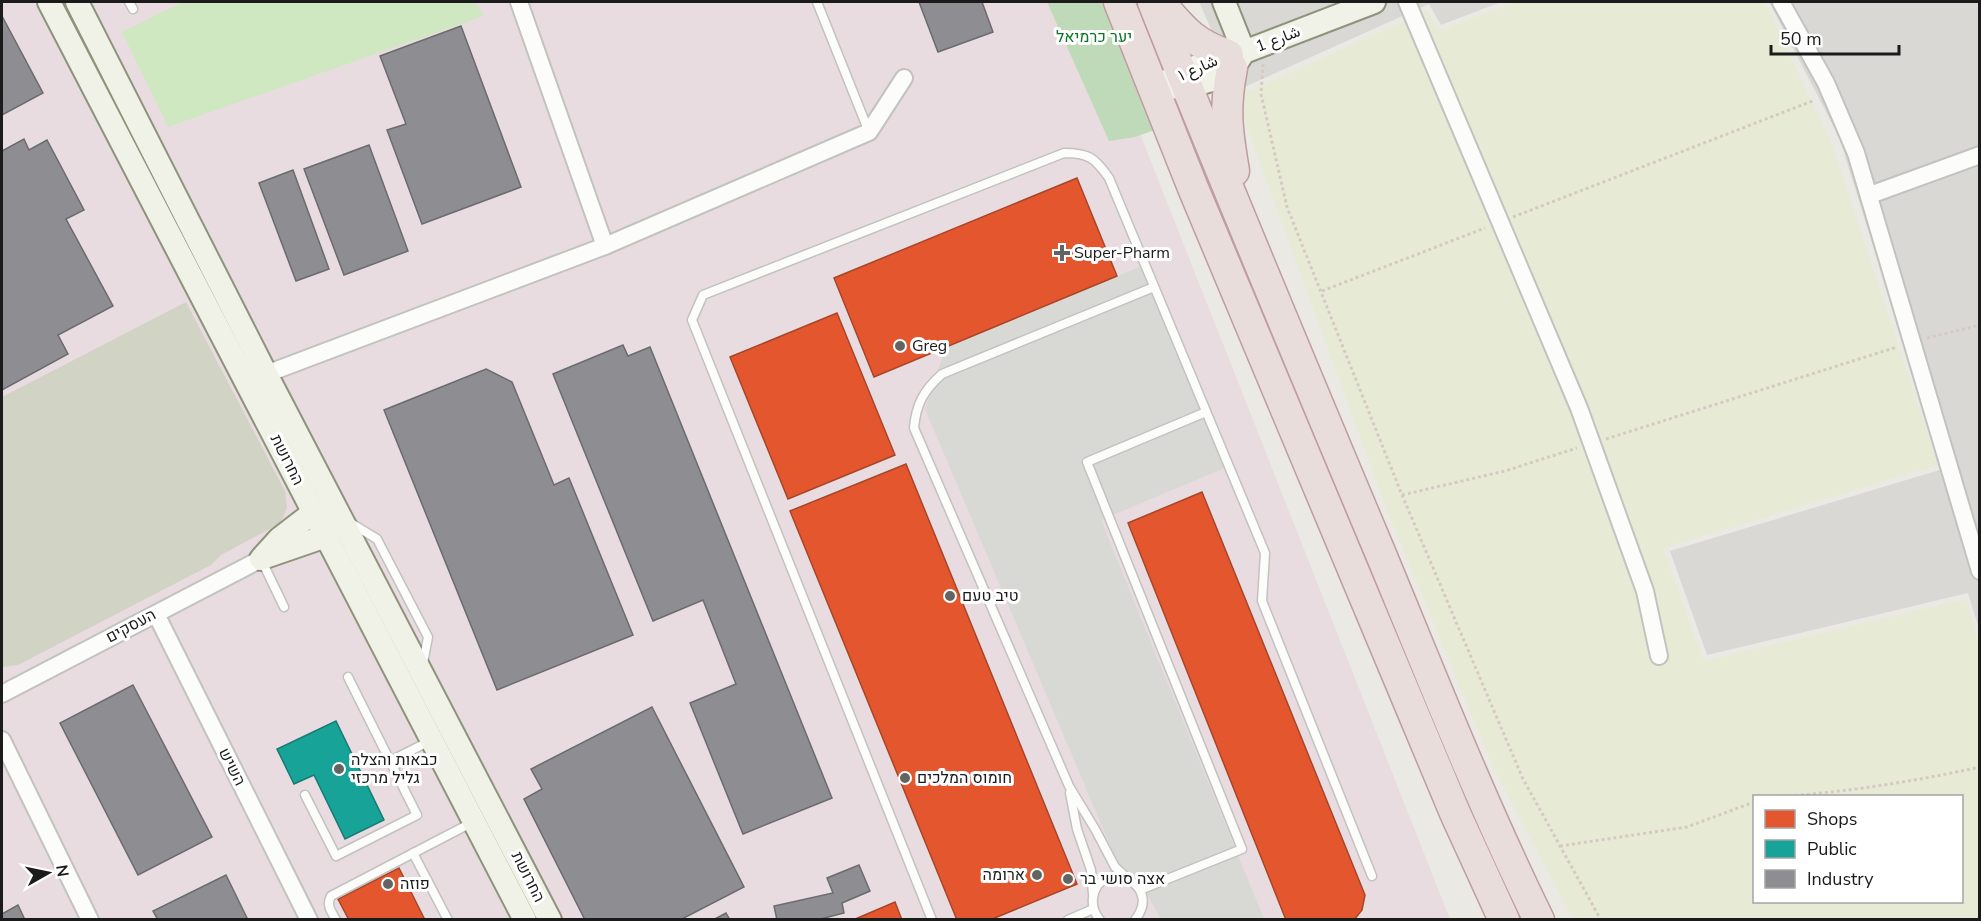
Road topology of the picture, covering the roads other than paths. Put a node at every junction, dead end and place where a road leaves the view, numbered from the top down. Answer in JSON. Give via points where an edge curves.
{"nodes":[{"id":1,"x":49,"y":2,"type":"edge"},
{"id":2,"x":77,"y":2,"type":"edge"},
{"id":3,"x":519,"y":2,"type":"edge"},
{"id":4,"x":817,"y":2,"type":"edge"},
{"id":5,"x":1119,"y":2,"type":"edge"},
{"id":6,"x":1153,"y":2,"type":"edge"},
{"id":7,"x":1159,"y":2,"type":"edge"},
{"id":8,"x":1224,"y":2,"type":"edge"},
{"id":9,"x":1374,"y":2,"type":"edge"},
{"id":10,"x":1407,"y":2,"type":"edge"},
{"id":11,"x":1781,"y":2,"type":"edge"},
{"id":12,"x":1242,"y":55,"type":"junction"},
{"id":13,"x":904,"y":78,"type":"dead end"},
{"id":14,"x":1184,"y":80,"type":"junction"},
{"id":15,"x":1154,"y":89,"type":"junction"},
{"id":16,"x":869,"y":132,"type":"junction"},
{"id":17,"x":1980,"y":155,"type":"edge"},
{"id":18,"x":1870,"y":195,"type":"junction"},
{"id":19,"x":1244,"y":227,"type":"junction"},
{"id":20,"x":605,"y":246,"type":"junction"},
{"id":21,"x":1154,"y":287,"type":"junction"},
{"id":22,"x":266,"y":374,"type":"junction"},
{"id":23,"x":1206,"y":412,"type":"junction"},
{"id":24,"x":314,"y":512,"type":"junction"},
{"id":25,"x":340,"y":517,"type":"junction"},
{"id":26,"x":326,"y":536,"type":"junction"},
{"id":27,"x":261,"y":559,"type":"junction"},
{"id":28,"x":1980,"y":571,"type":"edge"},
{"id":29,"x":284,"y":607,"type":"dead end"},
{"id":30,"x":156,"y":614,"type":"junction"},
{"id":31,"x":1659,"y":656,"type":"dead end"},
{"id":32,"x":348,"y":677,"type":"dead end"},
{"id":33,"x":2,"y":694,"type":"edge"},
{"id":34,"x":438,"y":728,"type":"junction"},
{"id":35,"x":2,"y":740,"type":"edge"},
{"id":36,"x":390,"y":761,"type":"junction"},
{"id":37,"x":1068,"y":786,"type":"junction"},
{"id":38,"x":305,"y":795,"type":"dead end"},
{"id":39,"x":474,"y":822,"type":"junction"},
{"id":40,"x":413,"y":853,"type":"junction"},
{"id":41,"x":1482,"y":874,"type":"junction"},
{"id":42,"x":1372,"y":876,"type":"dead end"},
{"id":43,"x":1127,"y":878,"type":"junction"},
{"id":44,"x":1140,"y":890,"type":"junction"},
{"id":45,"x":1093,"y":894,"type":"junction"},
{"id":46,"x":1093,"y":909,"type":"junction"},
{"id":47,"x":1139,"y":918,"type":"edge"},
{"id":48,"x":524,"y":919,"type":"edge"},
{"id":49,"x":90,"y":920,"type":"edge"},
{"id":50,"x":309,"y":920,"type":"edge"},
{"id":51,"x":336,"y":920,"type":"edge"},
{"id":52,"x":448,"y":920,"type":"edge"},
{"id":53,"x":550,"y":920,"type":"edge"},
{"id":54,"x":932,"y":920,"type":"edge"},
{"id":55,"x":1068,"y":920,"type":"edge"},
{"id":56,"x":1100,"y":920,"type":"edge"},
{"id":57,"x":1486,"y":920,"type":"edge"},
{"id":58,"x":1504,"y":920,"type":"edge"},
{"id":59,"x":1539,"y":920,"type":"edge"}],
"edges":[{"from":1,"to":24,"type":"street","name":"החרושת"},
{"from":2,"to":22,"type":"street","name":"החרושת"},
{"from":3,"to":20,"type":"street"},
{"from":4,"to":16,"type":"lane"},
{"from":5,"to":15,"type":"highway"},
{"from":6,"to":14,"type":"highway"},
{"from":7,"to":12,"type":"highway","via":[[1197,42]]},
{"from":8,"to":12,"type":"street"},
{"from":9,"to":12,"type":"street","name":"شارع 1"},
{"from":10,"to":31,"type":"street","via":[[1574,397],[1645,591]]},
{"from":11,"to":18,"type":"street","via":[[1831,93]]},
{"from":12,"to":14,"type":"street","name":"شارع 1","via":[[1212,79]]},
{"from":12,"to":19,"type":"highway","via":[[1226,108]]},
{"from":13,"to":16,"type":"street"},
{"from":14,"to":15,"type":"street","name":"شارع 1"},
{"from":14,"to":19,"type":"highway"},
{"from":15,"to":41,"type":"highway"},
{"from":16,"to":20,"type":"street"},
{"from":17,"to":18,"type":"street"},
{"from":18,"to":28,"type":"street"},
{"from":19,"to":59,"type":"highway","via":[[1479,790]]},
{"from":20,"to":22,"type":"street"},
{"from":21,"to":23,"type":"lane"},
{"from":21,"to":37,"type":"lane","via":[[942,374],[929,386],[915,413],[914,428]]},
{"from":21,"to":54,"type":"lane","via":[[1108,178],[1097,162],[1080,153],[1064,153],[703,295],[692,320]]},
{"from":22,"to":25,"type":"street","name":"החרושת"},
{"from":23,"to":42,"type":"lane","via":[[1265,554],[1262,601]]},
{"from":23,"to":44,"type":"lane","via":[[1087,462],[1242,849]]},
{"from":24,"to":25,"type":"street"},
{"from":24,"to":26,"type":"street","name":"החרושת"},
{"from":24,"to":27,"type":"street","via":[[279,539]]},
{"from":25,"to":26,"type":"street"},
{"from":25,"to":34,"type":"street","name":"החרושת","via":[[421,673]]},
{"from":26,"to":27,"type":"street"},
{"from":26,"to":34,"type":"street","name":"החרושת"},
{"from":27,"to":29,"type":"lane"},
{"from":27,"to":30,"type":"street","name":"העסקים"},
{"from":30,"to":33,"type":"street","name":"העסקים"},
{"from":30,"to":50,"type":"street","name":"השיש"},
{"from":32,"to":36,"type":"lane"},
{"from":34,"to":36,"type":"lane"},
{"from":34,"to":39,"type":"street","name":"החרושת"},
{"from":34,"to":53,"type":"street","name":"החרושת"},
{"from":35,"to":49,"type":"street"},
{"from":36,"to":38,"type":"lane","via":[[417,815],[336,856]]},
{"from":37,"to":43,"type":"lane","via":[[1115,867]]},
{"from":37,"to":45,"type":"lane","via":[[1091,870]]},
{"from":39,"to":40,"type":"lane"},
{"from":39,"to":48,"type":"street","name":"החרושת"},
{"from":40,"to":51,"type":"lane","via":[[331,896],[328,901]]},
{"from":40,"to":52,"type":"lane"},
{"from":41,"to":57,"type":"highway"},
{"from":41,"to":58,"type":"highway"},
{"from":43,"to":44,"type":"lane"},
{"from":43,"to":45,"type":"lane","via":[[1109,878]]},
{"from":44,"to":47,"type":"lane","via":[[1143,903]]},
{"from":45,"to":46,"type":"lane"},
{"from":46,"to":55,"type":"lane"},
{"from":46,"to":56,"type":"lane"}]}
